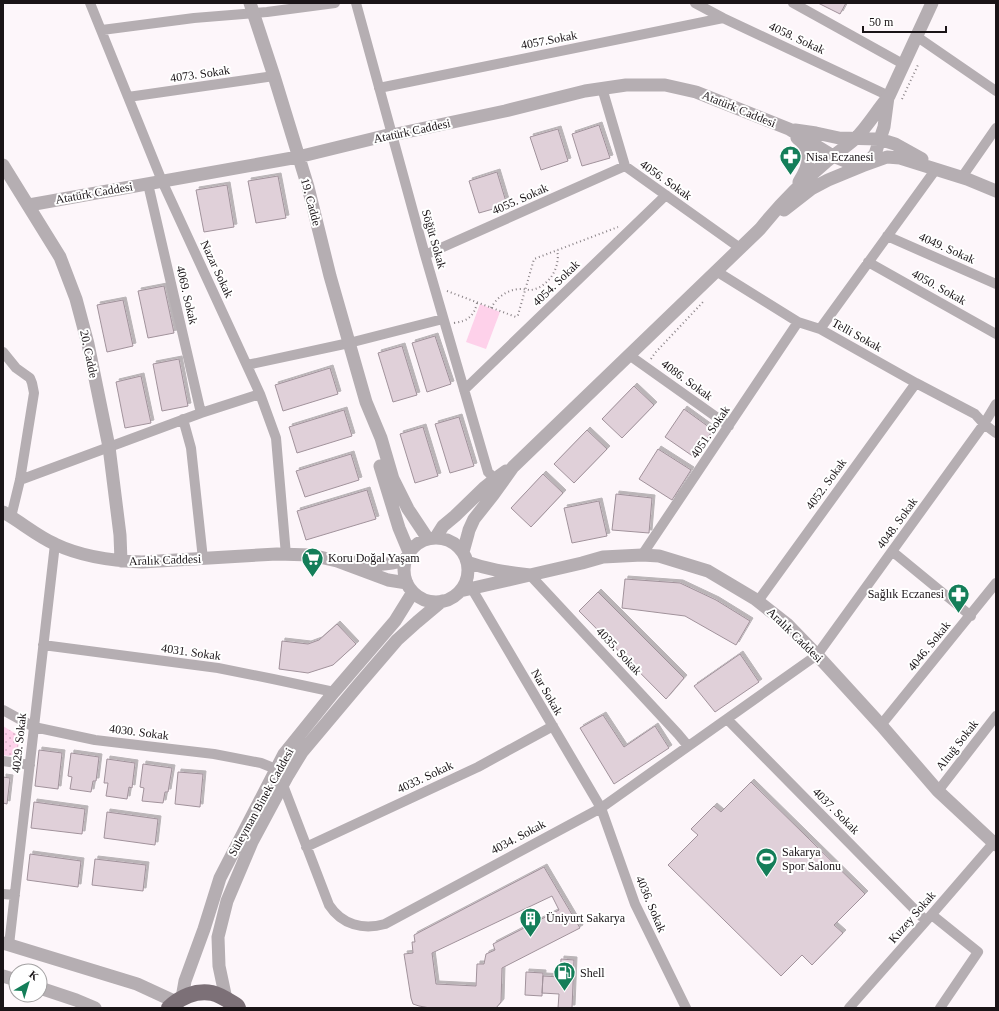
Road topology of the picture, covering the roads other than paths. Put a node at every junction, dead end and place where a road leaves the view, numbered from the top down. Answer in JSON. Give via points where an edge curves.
{"nodes":[{"id":1,"x":90,"y":3,"type":"edge"},
{"id":2,"x":335,"y":3,"type":"edge"},
{"id":3,"x":356,"y":3,"type":"edge"},
{"id":4,"x":695,"y":3,"type":"edge"},
{"id":5,"x":793,"y":3,"type":"edge"},
{"id":6,"x":932,"y":3,"type":"edge"},
{"id":7,"x":252,"y":8,"type":"edge"},
{"id":8,"x":723,"y":18,"type":"junction"},
{"id":9,"x":102,"y":30,"type":"junction"},
{"id":10,"x":916,"y":36,"type":"junction"},
{"id":11,"x":903,"y":64,"type":"junction"},
{"id":12,"x":274,"y":76,"type":"junction"},
{"id":13,"x":379,"y":88,"type":"junction"},
{"id":14,"x":602,"y":88,"type":"junction"},
{"id":15,"x":996,"y":91,"type":"edge"},
{"id":16,"x":889,"y":96,"type":"junction"},
{"id":17,"x":128,"y":97,"type":"junction"},
{"id":18,"x":996,"y":128,"type":"edge"},
{"id":19,"x":789,"y":129,"type":"junction"},
{"id":20,"x":392,"y":135,"type":"junction"},
{"id":21,"x":854,"y":139,"type":"junction"},
{"id":22,"x":880,"y":139,"type":"junction"},
{"id":23,"x":833,"y":156,"type":"junction"},
{"id":24,"x":298,"y":157,"type":"junction"},
{"id":25,"x":3,"y":165,"type":"edge"},
{"id":26,"x":625,"y":166,"type":"junction"},
{"id":27,"x":862,"y":166,"type":"junction"},
{"id":28,"x":936,"y":169,"type":"junction"},
{"id":29,"x":962,"y":177,"type":"junction"},
{"id":30,"x":162,"y":181,"type":"junction"},
{"id":31,"x":148,"y":184,"type":"junction"},
{"id":32,"x":794,"y":190,"type":"junction"},
{"id":33,"x":996,"y":191,"type":"edge"},
{"id":34,"x":666,"y":195,"type":"junction"},
{"id":35,"x":28,"y":205,"type":"junction"},
{"id":36,"x":760,"y":229,"type":"junction"},
{"id":37,"x":887,"y":236,"type":"junction"},
{"id":38,"x":740,"y":248,"type":"junction"},
{"id":39,"x":425,"y":255,"type":"junction"},
{"id":40,"x":868,"y":262,"type":"junction"},
{"id":41,"x":716,"y":271,"type":"junction"},
{"id":42,"x":996,"y":284,"type":"edge"},
{"id":43,"x":443,"y":319,"type":"junction"},
{"id":44,"x":798,"y":322,"type":"junction"},
{"id":45,"x":820,"y":329,"type":"junction"},
{"id":46,"x":996,"y":334,"type":"edge"},
{"id":47,"x":349,"y":343,"type":"junction"},
{"id":48,"x":3,"y":352,"type":"edge"},
{"id":49,"x":629,"y":355,"type":"junction"},
{"id":50,"x":247,"y":365,"type":"junction"},
{"id":51,"x":916,"y":383,"type":"junction"},
{"id":52,"x":464,"y":390,"type":"junction"},
{"id":53,"x":260,"y":394,"type":"junction"},
{"id":54,"x":366,"y":402,"type":"junction"},
{"id":55,"x":996,"y":404,"type":"edge"},
{"id":56,"x":201,"y":413,"type":"junction"},
{"id":57,"x":183,"y":419,"type":"junction"},
{"id":58,"x":984,"y":424,"type":"junction"},
{"id":59,"x":729,"y":426,"type":"junction"},
{"id":60,"x":996,"y":433,"type":"edge"},
{"id":61,"x":109,"y":447,"type":"junction"},
{"id":62,"x":513,"y":467,"type":"junction"},
{"id":63,"x":495,"y":479,"type":"junction"},
{"id":64,"x":20,"y":480,"type":"junction"},
{"id":65,"x":7,"y":514,"type":"edge"},
{"id":66,"x":432,"y":538,"type":"junction"},
{"id":67,"x":55,"y":544,"type":"junction"},
{"id":68,"x":893,"y":552,"type":"junction"},
{"id":69,"x":286,"y":555,"type":"junction"},
{"id":70,"x":642,"y":555,"type":"junction"},
{"id":71,"x":407,"y":556,"type":"junction"},
{"id":72,"x":465,"y":557,"type":"junction"},
{"id":73,"x":203,"y":559,"type":"junction"},
{"id":74,"x":121,"y":561,"type":"junction"},
{"id":75,"x":337,"y":561,"type":"junction"},
{"id":76,"x":530,"y":575,"type":"junction"},
{"id":77,"x":996,"y":584,"type":"edge"},
{"id":78,"x":410,"y":587,"type":"junction"},
{"id":79,"x":466,"y":590,"type":"junction"},
{"id":80,"x":758,"y":601,"type":"junction"},
{"id":81,"x":442,"y":602,"type":"junction"},
{"id":82,"x":971,"y":616,"type":"junction"},
{"id":83,"x":43,"y":645,"type":"junction"},
{"id":84,"x":817,"y":655,"type":"junction"},
{"id":85,"x":334,"y":692,"type":"junction"},
{"id":86,"x":3,"y":710,"type":"edge"},
{"id":87,"x":996,"y":716,"type":"edge"},
{"id":88,"x":726,"y":719,"type":"junction"},
{"id":89,"x":881,"y":725,"type":"junction"},
{"id":90,"x":553,"y":726,"type":"junction"},
{"id":91,"x":34,"y":727,"type":"junction"},
{"id":92,"x":688,"y":746,"type":"junction"},
{"id":93,"x":3,"y":761,"type":"edge"},
{"id":94,"x":30,"y":765,"type":"junction"},
{"id":95,"x":276,"y":769,"type":"junction"},
{"id":96,"x":283,"y":785,"type":"junction"},
{"id":97,"x":938,"y":791,"type":"junction"},
{"id":98,"x":601,"y":808,"type":"junction"},
{"id":99,"x":995,"y":842,"type":"edge"},
{"id":100,"x":306,"y":846,"type":"junction"},
{"id":101,"x":3,"y":894,"type":"edge"},
{"id":102,"x":15,"y":895,"type":"junction"},
{"id":103,"x":929,"y":918,"type":"junction"},
{"id":104,"x":6,"y":944,"type":"edge"},
{"id":105,"x":48,"y":991,"type":"edge"},
{"id":106,"x":176,"y":1002,"type":"edge"},
{"id":107,"x":235,"y":1005,"type":"edge"},
{"id":108,"x":95,"y":1008,"type":"edge"},
{"id":109,"x":686,"y":1008,"type":"edge"},
{"id":110,"x":849,"y":1008,"type":"edge"},
{"id":111,"x":940,"y":1008,"type":"edge"}],
"edges":[{"from":1,"to":9,"type":"street","name":"Nazar Sokak"},
{"from":2,"to":7,"type":"street"},
{"from":3,"to":13,"type":"street","name":"Söğüt Sokak"},
{"from":4,"to":8,"type":"street","name":"4058. Sokak"},
{"from":5,"to":11,"type":"street"},
{"from":6,"to":10,"type":"street"},
{"from":7,"to":9,"type":"street"},
{"from":7,"to":12,"type":"street","name":"19. Cadde"},
{"from":8,"to":13,"type":"street","name":"4057.Sokak"},
{"from":8,"to":16,"type":"street","name":"4058. Sokak"},
{"from":9,"to":17,"type":"street","name":"Nazar Sokak"},
{"from":10,"to":11,"type":"street"},
{"from":10,"to":15,"type":"street"},
{"from":11,"to":16,"type":"street"},
{"from":12,"to":17,"type":"street","name":"4073. Sokak"},
{"from":12,"to":24,"type":"street","name":"19. Cadde"},
{"from":13,"to":20,"type":"street","name":"Söğüt Sokak"},
{"from":14,"to":19,"type":"street","name":"Atatürk Caddesi","via":[[665,85],[696,92]]},
{"from":14,"to":20,"type":"street","name":"Atatürk Caddesi"},
{"from":14,"to":26,"type":"street","name":"4056. Sokak"},
{"from":16,"to":21,"type":"street"},
{"from":16,"to":22,"type":"street"},
{"from":17,"to":30,"type":"street","name":"Nazar Sokak"},
{"from":18,"to":29,"type":"street"},
{"from":19,"to":21,"type":"street","name":"Atatürk Caddesi"},
{"from":19,"to":23,"type":"street","name":"Atatürk Caddesi"},
{"from":19,"to":32,"type":"street","via":[[808,152],[808,164]]},
{"from":20,"to":24,"type":"street","name":"Atatürk Caddesi"},
{"from":20,"to":39,"type":"street","name":"Söğüt Sokak"},
{"from":21,"to":22,"type":"street","name":"Atatürk Caddesi"},
{"from":21,"to":23,"type":"street"},
{"from":22,"to":27,"type":"street","via":[[875,154]]},
{"from":22,"to":28,"type":"street","name":"Atatürk Caddesi","via":[[895,144]]},
{"from":23,"to":27,"type":"street","name":"Atatürk Caddesi"},
{"from":23,"to":32,"type":"street"},
{"from":24,"to":30,"type":"street","name":"Atatürk Caddesi"},
{"from":24,"to":47,"type":"street","name":"19. Cadde"},
{"from":25,"to":35,"type":"street","name":"20. Cadde"},
{"from":26,"to":34,"type":"street","name":"4056. Sokak"},
{"from":26,"to":39,"type":"street","name":"4055. Sokak"},
{"from":27,"to":28,"type":"street","name":"Atatürk Caddesi","via":[[887,157],[900,158]]},
{"from":27,"to":36,"type":"street","via":[[811,189]]},
{"from":28,"to":29,"type":"street","name":"Atatürk Caddesi"},
{"from":28,"to":37,"type":"street"},
{"from":29,"to":33,"type":"street","name":"Atatürk Caddesi"},
{"from":30,"to":31,"type":"street","name":"Atatürk Caddesi"},
{"from":30,"to":50,"type":"street","name":"Nazar Sokak"},
{"from":31,"to":35,"type":"street","name":"Atatürk Caddesi"},
{"from":31,"to":56,"type":"street","name":"4069. Sokak"},
{"from":32,"to":36,"type":"street"},
{"from":34,"to":38,"type":"street","name":"4056. Sokak"},
{"from":34,"to":52,"type":"street","name":"4054. Sokak"},
{"from":35,"to":61,"type":"street","name":"20. Cadde","via":[[60,257],[76,299]]},
{"from":36,"to":38,"type":"street"},
{"from":37,"to":40,"type":"street"},
{"from":37,"to":42,"type":"street","name":"4049. Sokak"},
{"from":38,"to":41,"type":"street"},
{"from":39,"to":43,"type":"street","name":"Söğüt Sokak"},
{"from":40,"to":45,"type":"street"},
{"from":40,"to":46,"type":"street","name":"4050. Sokak"},
{"from":41,"to":44,"type":"street","name":"Telli Sokak"},
{"from":41,"to":49,"type":"street"},
{"from":43,"to":47,"type":"street"},
{"from":43,"to":52,"type":"street","name":"Söğüt Sokak"},
{"from":44,"to":45,"type":"street","name":"Telli Sokak"},
{"from":44,"to":59,"type":"street","name":"4051. Sokak"},
{"from":45,"to":51,"type":"street","name":"Telli Sokak"},
{"from":47,"to":50,"type":"street"},
{"from":47,"to":54,"type":"street","name":"19. Cadde"},
{"from":48,"to":64,"type":"street","via":[[16,368],[30,378],[34,393]]},
{"from":49,"to":59,"type":"street","name":"4086. Sokak"},
{"from":49,"to":62,"type":"street"},
{"from":50,"to":53,"type":"street","name":"Nazar Sokak"},
{"from":51,"to":58,"type":"street","name":"Telli Sokak","via":[[975,414]]},
{"from":51,"to":80,"type":"street","name":"4052. Sokak"},
{"from":52,"to":63,"type":"street","name":"Söğüt Sokak","via":[[488,472]]},
{"from":53,"to":56,"type":"street"},
{"from":53,"to":69,"type":"street","name":"Nazar Sokak","via":[[276,438]]},
{"from":54,"to":66,"type":"street","via":[[382,438],[394,479],[408,509]]},
{"from":54,"to":71,"type":"street","via":[[371,434]]},
{"from":55,"to":58,"type":"street","name":"4048. Sokak"},
{"from":56,"to":57,"type":"street"},
{"from":57,"to":61,"type":"street"},
{"from":57,"to":73,"type":"street","via":[[191,448]]},
{"from":58,"to":60,"type":"street","name":"Telli Sokak"},
{"from":58,"to":68,"type":"street","name":"4048. Sokak"},
{"from":59,"to":70,"type":"street","name":"4051. Sokak"},
{"from":61,"to":64,"type":"street"},
{"from":61,"to":74,"type":"street","name":"20. Cadde"},
{"from":62,"to":63,"type":"street"},
{"from":62,"to":72,"type":"street","via":[[474,519],[468,534]]},
{"from":63,"to":66,"type":"street"},
{"from":64,"to":65,"type":"street"},
{"from":65,"to":67,"type":"street","name":"Aralık Caddesi"},
{"from":66,"to":71,"type":"street","via":[[416,544]]},
{"from":66,"to":72,"type":"street","via":[[446,539],[456,544]]},
{"from":67,"to":74,"type":"street","name":"Aralık Caddesi","via":[[77,552]]},
{"from":67,"to":83,"type":"street","name":"4029. Sokak"},
{"from":68,"to":82,"type":"street"},
{"from":68,"to":84,"type":"street","name":"4048. Sokak"},
{"from":69,"to":73,"type":"street","name":"Aralık Caddesi"},
{"from":69,"to":75,"type":"street","name":"Aralık Caddesi"},
{"from":70,"to":76,"type":"street","name":"Aralık Caddesi","via":[[603,557]]},
{"from":70,"to":80,"type":"street","name":"Aralık Caddesi","via":[[659,556],[708,571]]},
{"from":71,"to":75,"type":"street","name":"Aralık Caddesi","via":[[389,565],[373,565],[351,560]]},
{"from":71,"to":78,"type":"street","via":[[404,572]]},
{"from":72,"to":76,"type":"street","via":[[482,567]]},
{"from":72,"to":79,"type":"street","via":[[468,572]]},
{"from":73,"to":74,"type":"street","name":"Aralık Caddesi"},
{"from":75,"to":78,"type":"street","name":"Aralık Caddesi"},
{"from":76,"to":79,"type":"street","name":"Aralık Caddesi"},
{"from":76,"to":92,"type":"street","name":"4035. Sokak"},
{"from":77,"to":82,"type":"street","name":"4046. Sokak"},
{"from":78,"to":81,"type":"street","via":[[421,598],[431,602]]},
{"from":78,"to":85,"type":"street","name":"Süleyman Binek Caddesi","via":[[395,621]]},
{"from":79,"to":81,"type":"street"},
{"from":79,"to":90,"type":"street","name":"Nar Sokak"},
{"from":80,"to":84,"type":"street","name":"Aralık Caddesi","via":[[787,624]]},
{"from":81,"to":96,"type":"street","name":"Süleyman Binek Caddesi","via":[[397,640],[302,752]]},
{"from":82,"to":89,"type":"street","name":"4046. Sokak"},
{"from":83,"to":85,"type":"street","name":"4031. Sokak","via":[[218,668]]},
{"from":83,"to":91,"type":"street","name":"4029. Sokak"},
{"from":84,"to":88,"type":"street","name":"4034. Sokak"},
{"from":84,"to":89,"type":"street","name":"Aralık Caddesi"},
{"from":85,"to":95,"type":"street","name":"Süleyman Binek Caddesi","via":[[284,754]]},
{"from":86,"to":91,"type":"street","name":"4030. Sokak"},
{"from":87,"to":97,"type":"street","name":"Altuğ Sokak"},
{"from":88,"to":92,"type":"street","name":"4034. Sokak"},
{"from":88,"to":103,"type":"street","name":"4037. Sokak"},
{"from":89,"to":97,"type":"street","name":"Aralık Caddesi"},
{"from":90,"to":98,"type":"street","name":"Nar Sokak"},
{"from":90,"to":100,"type":"street","name":"4033. Sokak","via":[[478,767]]},
{"from":91,"to":94,"type":"street","name":"4029. Sokak"},
{"from":91,"to":95,"type":"street","name":"4030. Sokak","via":[[95,740],[214,754],[261,763]]},
{"from":92,"to":98,"type":"street","name":"4034. Sokak"},
{"from":93,"to":94,"type":"street"},
{"from":94,"to":102,"type":"street","name":"4029. Sokak"},
{"from":95,"to":106,"type":"street","name":"Süleyman Binek Caddesi","via":[[220,878]]},
{"from":96,"to":100,"type":"street","name":"4034. Sokak"},
{"from":96,"to":107,"type":"street","name":"Süleyman Binek Caddesi","via":[[252,842],[226,901],[218,937],[220,966]]},
{"from":97,"to":99,"type":"street","name":"Aralık Caddesi"},
{"from":98,"to":100,"type":"street","name":"4034. Sokak","via":[[385,924],[375,927],[359,926],[343,920],[334,913]]},
{"from":98,"to":109,"type":"street","name":"4036. Sokak","via":[[635,904]]},
{"from":99,"to":103,"type":"street","name":"Kuzey Sokak"},
{"from":101,"to":102,"type":"street"},
{"from":102,"to":104,"type":"street","name":"4029. Sokak"},
{"from":103,"to":110,"type":"street","name":"Kuzey Sokak"},
{"from":103,"to":111,"type":"street","name":"4037. Sokak","via":[[978,952]]},
{"from":104,"to":106,"type":"street","via":[[137,984]]},
{"from":105,"to":108,"type":"street"},
{"from":106,"to":107,"type":"main road","via":[[196,993],[211,993]]}]}
